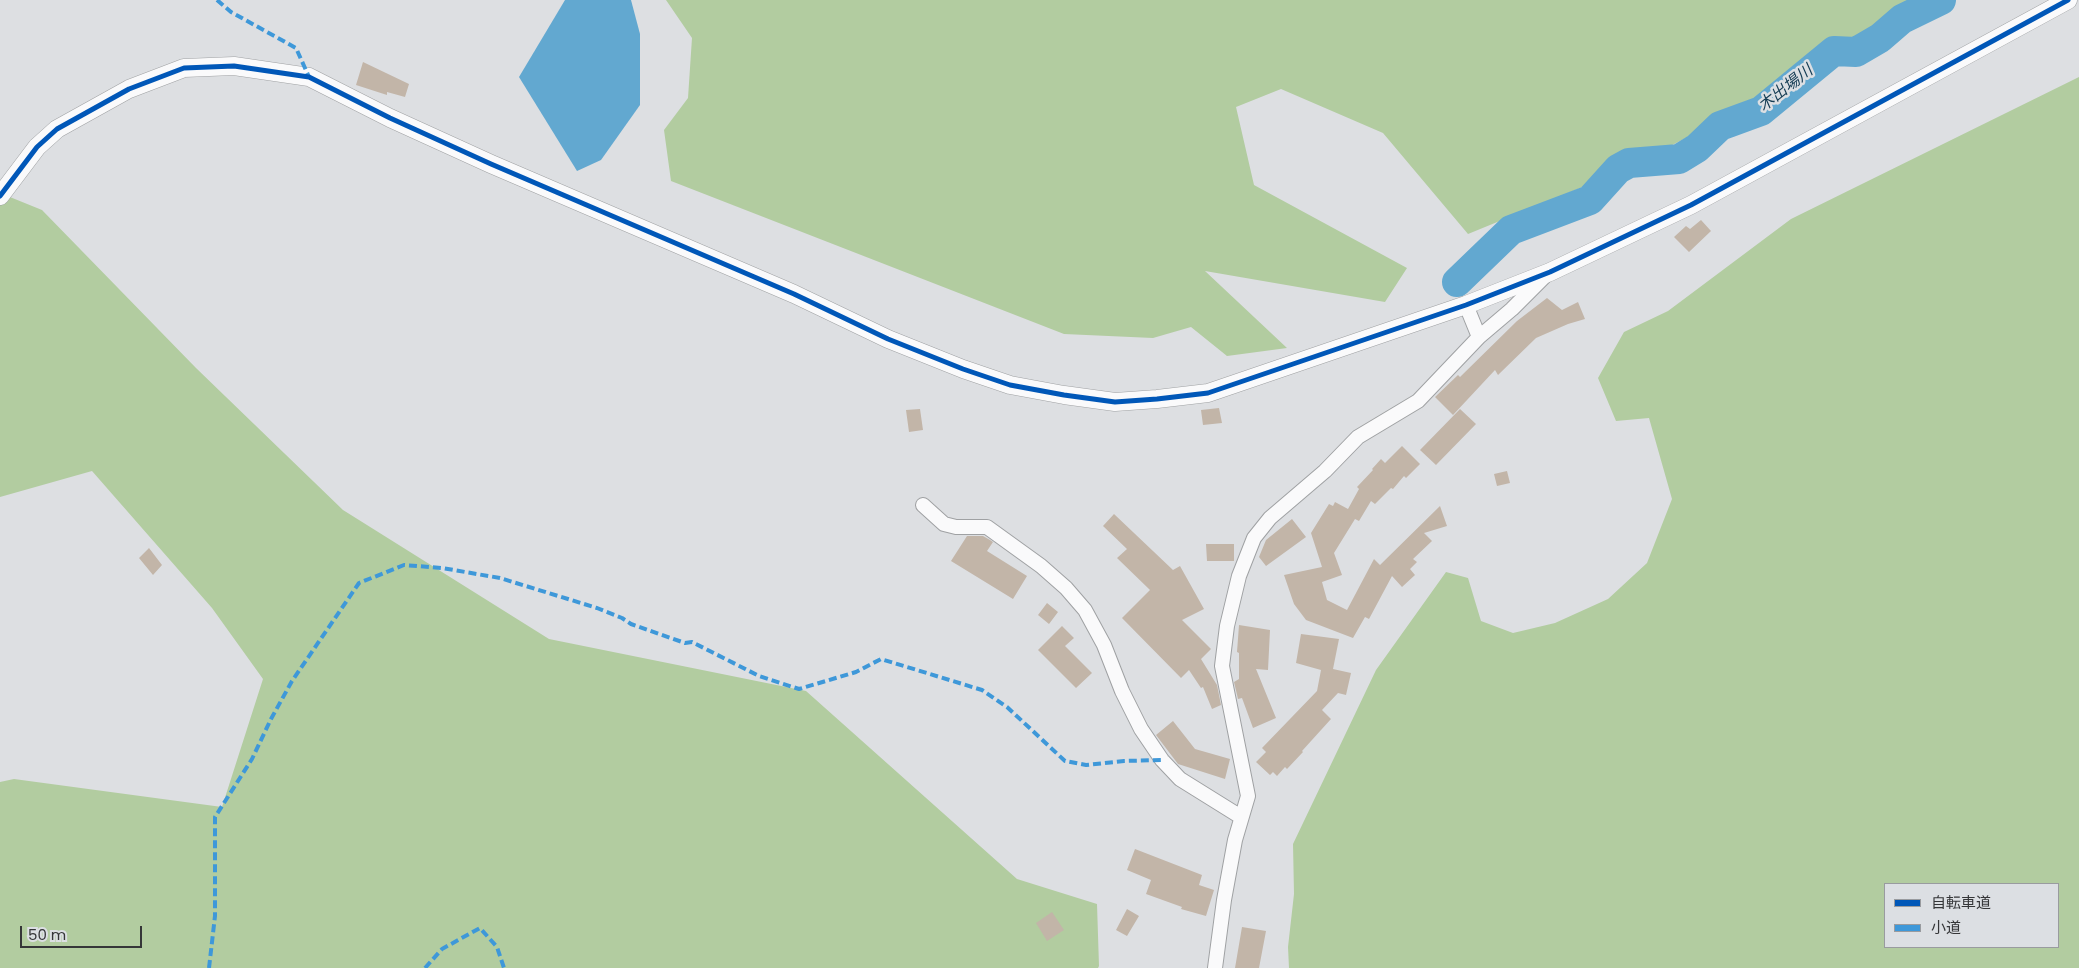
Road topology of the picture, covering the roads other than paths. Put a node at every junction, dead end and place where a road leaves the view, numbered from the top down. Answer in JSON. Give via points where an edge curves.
{"nodes":[{"id":1,"x":2068,"y":0,"type":"edge"},
{"id":2,"x":0,"y":196,"type":"edge"},
{"id":3,"x":1550,"y":272,"type":"junction"},
{"id":4,"x":1466,"y":305,"type":"junction"},
{"id":5,"x":1479,"y":337,"type":"junction"},
{"id":6,"x":923,"y":505,"type":"dead end"},
{"id":7,"x":1241,"y":817,"type":"junction"},
{"id":8,"x":1216,"y":968,"type":"edge"}],
"edges":[{"from":1,"to":3,"type":"street","via":[[1691,204]]},
{"from":2,"to":4,"type":"street","via":[[37,147],[80,115],[129,89],[184,68],[234,66],[309,77],[500,168],[794,294],[888,339],[1010,385],[1115,402],[1208,392]]},
{"from":3,"to":4,"type":"street"},
{"from":3,"to":5,"type":"street"},
{"from":4,"to":5,"type":"street"},
{"from":5,"to":7,"type":"street","via":[[1418,401],[1358,437],[1325,471],[1270,518],[1254,538],[1239,576],[1227,626],[1222,666],[1248,796]]},
{"from":6,"to":7,"type":"street","via":[[944,524],[987,526],[1066,588],[1085,610],[1104,644],[1141,729],[1162,760],[1180,779]]},
{"from":7,"to":8,"type":"street","via":[[1224,900]]}]}
